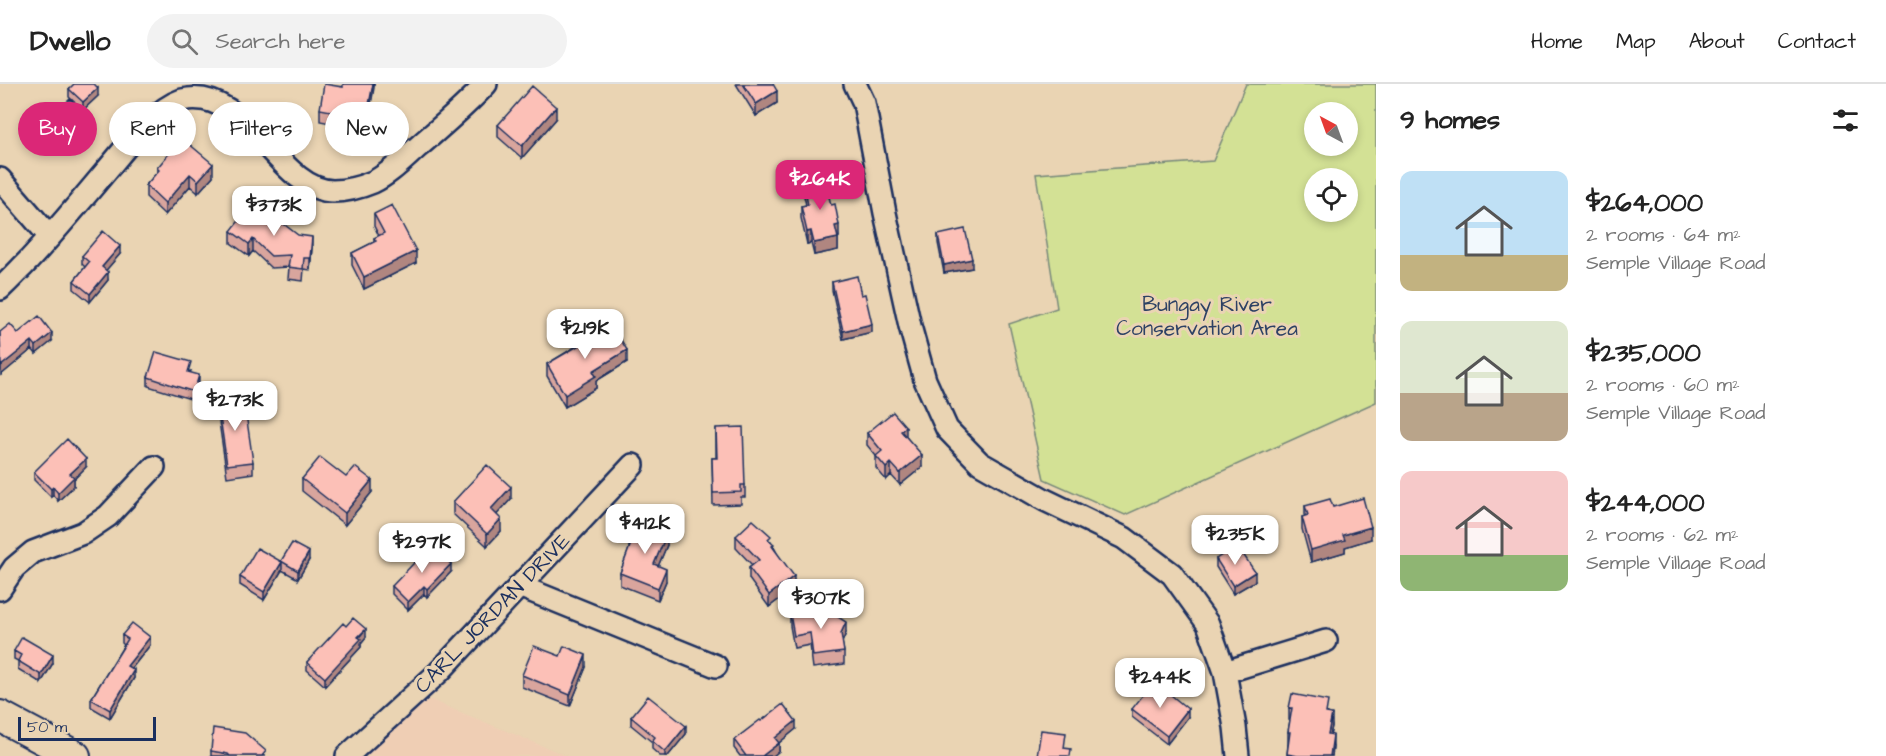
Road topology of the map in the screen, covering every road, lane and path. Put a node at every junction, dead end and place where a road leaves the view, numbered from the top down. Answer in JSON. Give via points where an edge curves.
{"nodes":[{"id":1,"x":486,"y":84,"type":"edge"},
{"id":2,"x":855,"y":84,"type":"edge"},
{"id":3,"x":0,"y":179,"type":"edge"},
{"id":4,"x":50,"y":237,"type":"junction"},
{"id":5,"x":0,"y":289,"type":"edge"},
{"id":6,"x":633,"y":465,"type":"dead end"},
{"id":7,"x":154,"y":467,"type":"dead end"},
{"id":8,"x":519,"y":586,"type":"junction"},
{"id":9,"x":0,"y":589,"type":"edge"},
{"id":10,"x":1326,"y":641,"type":"dead end"},
{"id":11,"x":716,"y":666,"type":"dead end"},
{"id":12,"x":1225,"y":672,"type":"junction"},
{"id":13,"x":0,"y":716,"type":"edge"},
{"id":14,"x":75,"y":756,"type":"edge"},
{"id":15,"x":347,"y":756,"type":"edge"},
{"id":16,"x":1238,"y":756,"type":"edge"}],
"edges":[{"from":1,"to":4,"type":"street","via":[[410,154],[374,181],[332,191],[315,187],[298,176],[234,111],[215,99],[199,96],[180,100],[131,141]]},
{"from":2,"to":12,"type":"street","via":[[864,103],[910,326],[925,380],[947,429],[980,462],[1045,500],[1124,538],[1172,574],[1208,624]]},
{"from":3,"to":4,"type":"street"},
{"from":4,"to":5,"type":"street"},
{"from":6,"to":8,"type":"street","name":"CARL JORDAN DRIVE"},
{"from":7,"to":9,"type":"street","via":[[108,516],[83,533],[33,552],[14,568]]},
{"from":8,"to":11,"type":"street"},
{"from":8,"to":15,"type":"street","name":"CARL JORDAN DRIVE","via":[[439,672]]},
{"from":10,"to":12,"type":"street"},
{"from":12,"to":16,"type":"street"},
{"from":13,"to":14,"type":"main road"}]}
